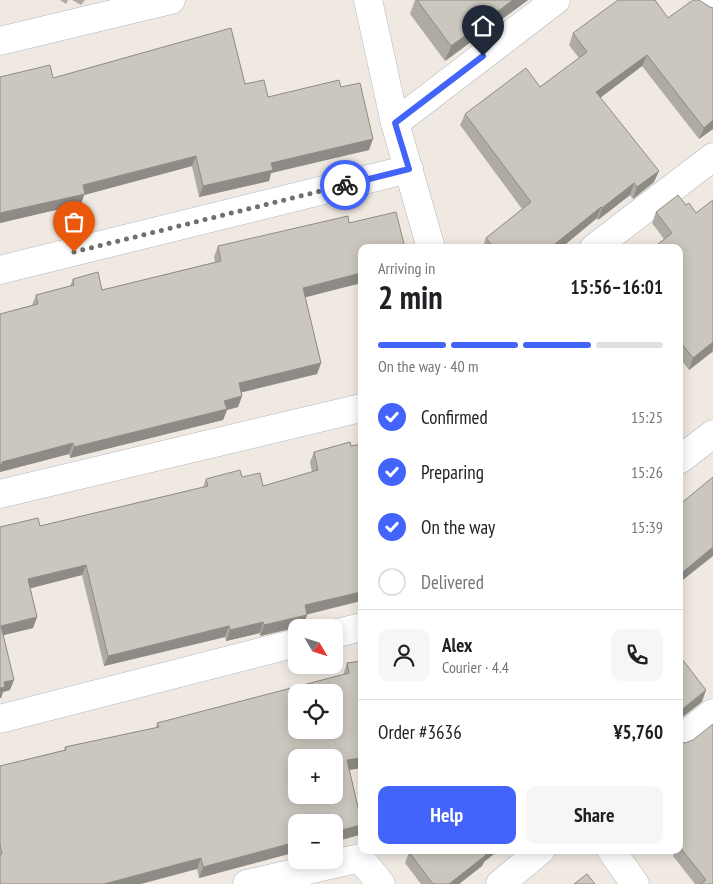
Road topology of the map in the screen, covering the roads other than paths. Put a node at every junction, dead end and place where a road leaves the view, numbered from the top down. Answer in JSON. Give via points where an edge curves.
{"nodes":[{"id":1,"x":171,"y":0,"type":"edge"},
{"id":2,"x":368,"y":0,"type":"edge"},
{"id":3,"x":556,"y":0,"type":"edge"},
{"id":4,"x":704,"y":0,"type":"edge"},
{"id":5,"x":713,"y":5,"type":"edge"},
{"id":6,"x":0,"y":41,"type":"edge"},
{"id":7,"x":395,"y":123,"type":"junction"},
{"id":8,"x":713,"y":157,"type":"edge"},
{"id":9,"x":409,"y":169,"type":"junction"},
{"id":10,"x":430,"y":244,"type":"edge"},
{"id":11,"x":599,"y":244,"type":"edge"},
{"id":12,"x":0,"y":270,"type":"edge"},
{"id":13,"x":358,"y":409,"type":"edge"},
{"id":14,"x":713,"y":434,"type":"edge"},
{"id":15,"x":683,"y":457,"type":"edge"},
{"id":16,"x":0,"y":494,"type":"edge"},
{"id":17,"x":358,"y":628,"type":"edge"},
{"id":18,"x":343,"y":632,"type":"edge"},
{"id":19,"x":288,"y":646,"type":"edge"},
{"id":20,"x":713,"y":713,"type":"edge"},
{"id":21,"x":0,"y":719,"type":"edge"},
{"id":22,"x":683,"y":737,"type":"edge"},
{"id":23,"x":536,"y":854,"type":"edge"},
{"id":24,"x":613,"y":854,"type":"edge"},
{"id":25,"x":247,"y":884,"type":"edge"},
{"id":26,"x":381,"y":884,"type":"edge"},
{"id":27,"x":500,"y":884,"type":"edge"},
{"id":28,"x":635,"y":884,"type":"edge"}],
"edges":[{"from":1,"to":6,"type":"street"},
{"from":2,"to":7,"type":"street"},
{"from":3,"to":7,"type":"street"},
{"from":4,"to":5,"type":"street"},
{"from":7,"to":9,"type":"street"},
{"from":8,"to":11,"type":"street"},
{"from":9,"to":10,"type":"street"},
{"from":9,"to":12,"type":"street"},
{"from":13,"to":16,"type":"street"},
{"from":14,"to":15,"type":"street"},
{"from":17,"to":18,"type":"street"},
{"from":19,"to":21,"type":"street"},
{"from":20,"to":22,"type":"street"},
{"from":23,"to":27,"type":"street"},
{"from":24,"to":28,"type":"street"},
{"from":25,"to":26,"type":"street","via":[[360,858]]}]}
